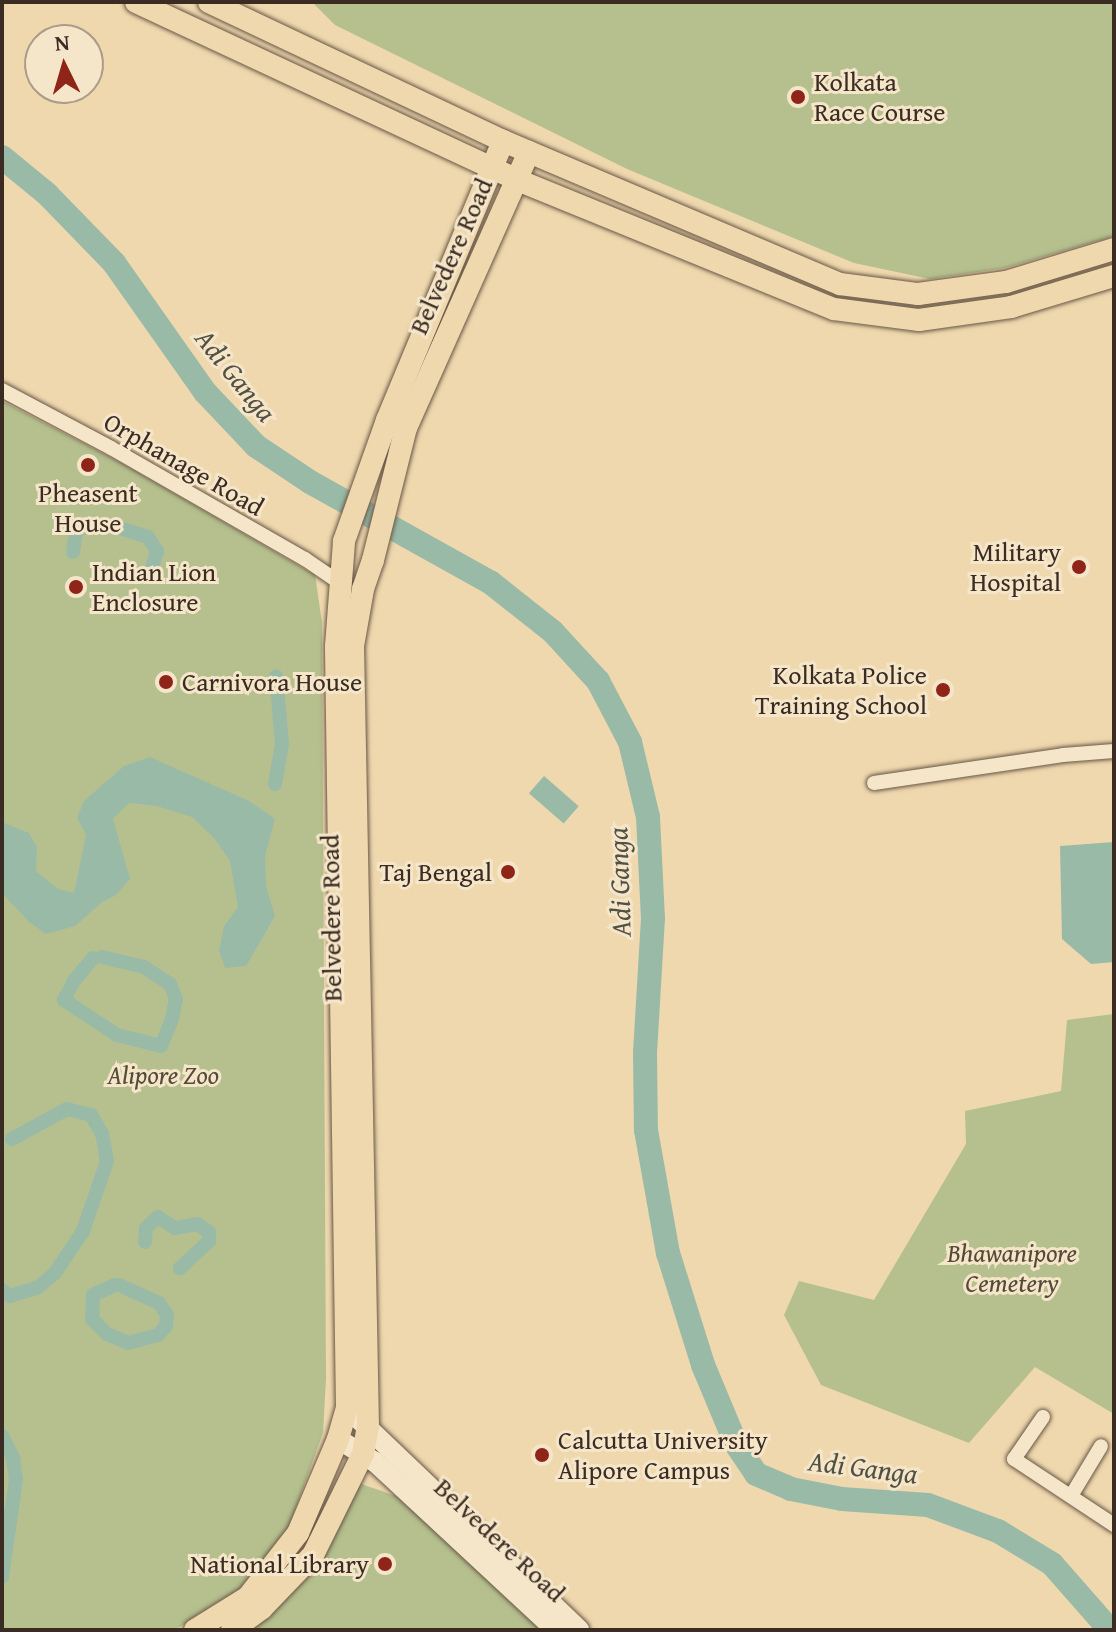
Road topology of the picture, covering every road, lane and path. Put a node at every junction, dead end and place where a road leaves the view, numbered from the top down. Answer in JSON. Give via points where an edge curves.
{"nodes":[{"id":1,"x":136,"y":2,"type":"edge"},
{"id":2,"x":209,"y":2,"type":"edge"},
{"id":3,"x":503,"y":141,"type":"junction"},
{"id":4,"x":529,"y":152,"type":"junction"},
{"id":5,"x":491,"y":168,"type":"junction"},
{"id":6,"x":515,"y":179,"type":"junction"},
{"id":7,"x":1114,"y":249,"type":"edge"},
{"id":8,"x":1114,"y":276,"type":"edge"},
{"id":9,"x":2,"y":390,"type":"edge"},
{"id":10,"x":340,"y":583,"type":"junction"},
{"id":11,"x":1114,"y":751,"type":"edge"},
{"id":12,"x":874,"y":783,"type":"dead end"},
{"id":13,"x":347,"y":1408,"type":"junction"},
{"id":14,"x":1043,"y":1417,"type":"dead end"},
{"id":15,"x":368,"y":1427,"type":"junction"},
{"id":16,"x":338,"y":1439,"type":"junction"},
{"id":17,"x":1101,"y":1446,"type":"dead end"},
{"id":18,"x":363,"y":1454,"type":"junction"},
{"id":19,"x":1071,"y":1496,"type":"junction"},
{"id":20,"x":1114,"y":1525,"type":"edge"},
{"id":21,"x":195,"y":1630,"type":"edge"},
{"id":22,"x":232,"y":1630,"type":"edge"},
{"id":23,"x":556,"y":1630,"type":"edge"},
{"id":24,"x":579,"y":1630,"type":"edge"}],
"edges":[{"from":1,"to":5,"type":"highway"},
{"from":2,"to":3,"type":"highway"},
{"from":3,"to":4,"type":"highway"},
{"from":3,"to":5,"type":"highway","name":"Belvedere Road"},
{"from":4,"to":6,"type":"highway","name":"Belvedere Road"},
{"from":4,"to":7,"type":"highway","via":[[840,284],[918,294],[1006,282]]},
{"from":5,"to":6,"type":"highway"},
{"from":5,"to":10,"type":"highway","name":"Belvedere Road","via":[[376,452],[344,541]]},
{"from":6,"to":8,"type":"highway","via":[[834,309],[919,320],[1011,307]]},
{"from":6,"to":15,"type":"highway","name":"Belvedere Road","via":[[406,428],[353,646]]},
{"from":9,"to":10,"type":"street","name":"Orphanage Road"},
{"from":10,"to":13,"type":"highway","name":"Belvedere Road","via":[[336,646]]},
{"from":11,"to":12,"type":"street"},
{"from":13,"to":15,"type":"main road"},
{"from":13,"to":16,"type":"highway","name":"Belvedere Road"},
{"from":14,"to":19,"type":"street","via":[[1014,1459]]},
{"from":15,"to":18,"type":"highway","name":"Belvedere Road"},
{"from":15,"to":24,"type":"main road"},
{"from":16,"to":18,"type":"main road"},
{"from":16,"to":21,"type":"highway","name":"Belvedere Road","via":[[298,1533],[275,1565],[248,1597]]},
{"from":17,"to":19,"type":"street"},
{"from":18,"to":22,"type":"highway","via":[[313,1555],[262,1608]]},
{"from":18,"to":23,"type":"main road","name":"Belvedere Road"},
{"from":19,"to":20,"type":"street"}]}
